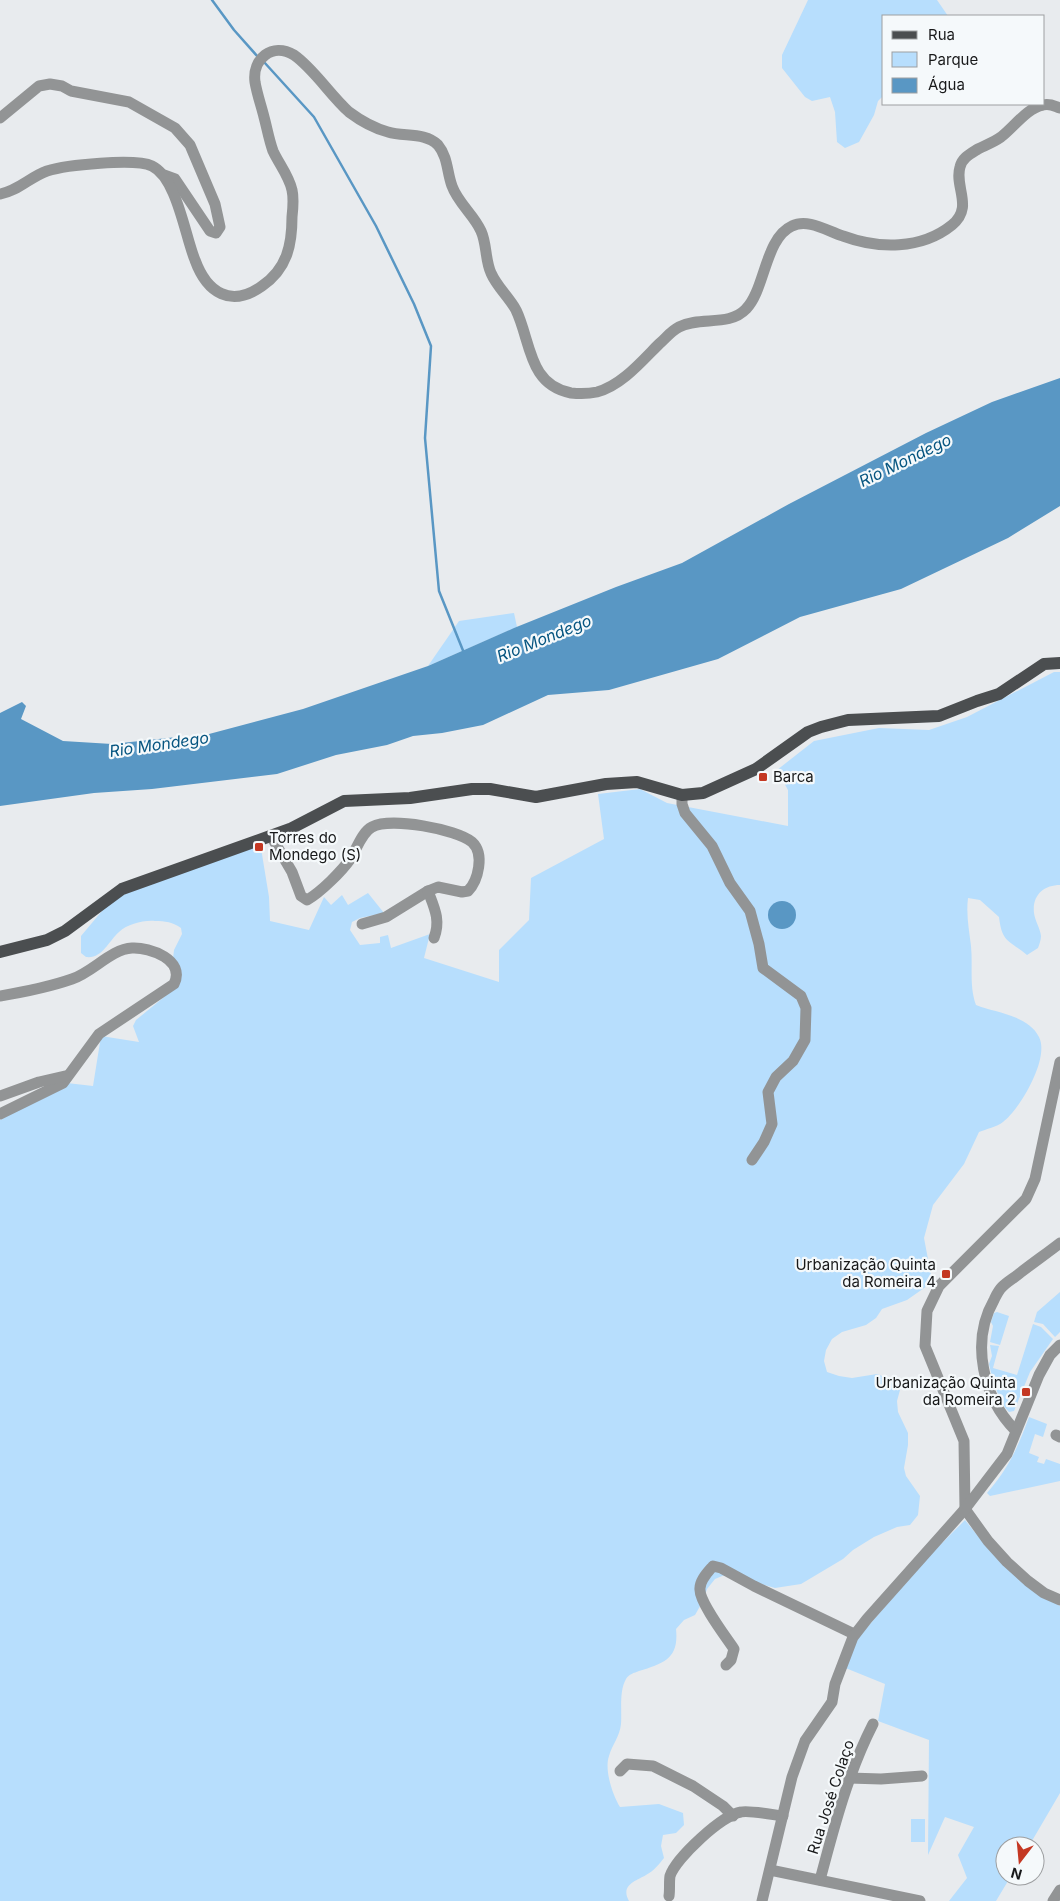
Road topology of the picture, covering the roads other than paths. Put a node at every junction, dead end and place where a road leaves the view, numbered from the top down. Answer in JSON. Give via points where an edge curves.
{"nodes":[{"id":1,"x":1060,"y":108,"type":"edge"},
{"id":2,"x":0,"y":118,"type":"edge"},
{"id":3,"x":164,"y":175,"type":"junction"},
{"id":4,"x":0,"y":194,"type":"edge"},
{"id":5,"x":1060,"y":664,"type":"edge"},
{"id":6,"x":682,"y":794,"type":"junction"},
{"id":7,"x":271,"y":836,"type":"junction"},
{"id":8,"x":428,"y":891,"type":"junction"},
{"id":9,"x":362,"y":924,"type":"dead end"},
{"id":10,"x":434,"y":938,"type":"dead end"},
{"id":11,"x":0,"y":952,"type":"edge"},
{"id":12,"x":0,"y":996,"type":"edge"},
{"id":13,"x":1060,"y":1062,"type":"edge"},
{"id":14,"x":70,"y":1075,"type":"junction"},
{"id":15,"x":0,"y":1096,"type":"edge"},
{"id":16,"x":0,"y":1114,"type":"edge"},
{"id":17,"x":752,"y":1160,"type":"dead end"},
{"id":18,"x":1060,"y":1243,"type":"edge"},
{"id":19,"x":1060,"y":1345,"type":"edge"},
{"id":20,"x":1016,"y":1431,"type":"junction"},
{"id":21,"x":965,"y":1509,"type":"junction"},
{"id":22,"x":1060,"y":1600,"type":"edge"},
{"id":23,"x":854,"y":1634,"type":"junction"},
{"id":24,"x":726,"y":1664,"type":"dead end"},
{"id":25,"x":873,"y":1724,"type":"dead end"},
{"id":26,"x":620,"y":1771,"type":"dead end"},
{"id":27,"x":922,"y":1776,"type":"dead end"},
{"id":28,"x":849,"y":1778,"type":"junction"},
{"id":29,"x":733,"y":1816,"type":"junction"},
{"id":30,"x":783,"y":1816,"type":"junction"},
{"id":31,"x":770,"y":1870,"type":"junction"},
{"id":32,"x":820,"y":1880,"type":"junction"},
{"id":33,"x":1060,"y":1890,"type":"edge"},
{"id":34,"x":669,"y":1896,"type":"dead end"},
{"id":35,"x":891,"y":1898,"type":"edge"},
{"id":36,"x":762,"y":1901,"type":"edge"},
{"id":37,"x":920,"y":1901,"type":"edge"},
{"id":38,"x":1053,"y":1901,"type":"edge"}],
"edges":[{"from":1,"to":3,"type":"street","via":[[1043,105],[1031,111],[998,140],[964,159],[958,173],[963,199],[961,213],[950,227],[919,242],[890,246],[848,238],[809,224],[795,224],[782,233],[745,310],[732,318],[693,322],[674,329],[615,384],[602,391],[580,394],[553,387],[535,365],[516,310],[492,276],[480,228],[454,192],[439,146],[426,137],[392,134],[371,127],[338,102],[298,58],[287,51],[271,51],[258,62],[255,71],[273,149],[293,193],[292,232],[287,257],[278,272],[248,295],[230,297],[214,289],[195,263],[182,214]]},
{"from":2,"to":3,"type":"street","via":[[39,86],[50,84],[129,102],[175,128],[190,145],[215,204],[220,227],[216,232],[210,232],[175,179]]},
{"from":3,"to":4,"type":"street","via":[[156,168],[139,162],[69,167],[45,172],[12,191]]},
{"from":5,"to":6,"type":"main road","via":[[1044,664],[999,694],[939,716],[848,720],[821,727],[808,732],[756,769],[711,791]]},
{"from":6,"to":7,"type":"main road","via":[[636,782],[536,797],[472,789],[410,798],[355,799],[344,801]]},
{"from":6,"to":17,"type":"street","via":[[685,813],[712,846],[730,883],[750,911],[763,968],[801,996],[806,1008],[805,1040],[794,1060],[776,1077],[768,1092],[772,1124]]},
{"from":7,"to":8,"type":"street","via":[[292,872],[301,896],[307,900],[346,865],[372,827],[393,822],[409,823],[454,834],[473,843],[477,850],[478,876],[475,884],[462,892],[438,888]]},
{"from":7,"to":11,"type":"main road","via":[[122,889],[47,940]]},
{"from":8,"to":9,"type":"street","via":[[386,917]]},
{"from":8,"to":10,"type":"street","via":[[438,918]]},
{"from":12,"to":14,"type":"street","via":[[72,979],[95,968],[116,952],[133,948],[169,959],[176,974],[174,984],[99,1034]]},
{"from":13,"to":21,"type":"street","via":[[1035,1179],[1026,1199],[939,1286],[927,1311],[925,1346],[964,1441]]},
{"from":14,"to":15,"type":"street"},
{"from":14,"to":16,"type":"street","via":[[63,1083]]},
{"from":18,"to":20,"type":"street","via":[[1001,1288],[984,1322],[980,1341],[983,1369],[996,1406]]},
{"from":19,"to":20,"type":"street","via":[[1039,1374]]},
{"from":20,"to":21,"type":"street","via":[[1007,1454]]},
{"from":21,"to":22,"type":"street","via":[[1007,1562],[1028,1582]]},
{"from":21,"to":23,"type":"street"},
{"from":23,"to":24,"type":"street","via":[[712,1566],[700,1589],[703,1601],[734,1649],[731,1660]]},
{"from":23,"to":30,"type":"street","via":[[832,1702],[815,1724],[799,1756]]},
{"from":25,"to":28,"type":"street","name":"Rua José Colaço"},
{"from":26,"to":29,"type":"street","via":[[627,1764],[653,1766],[693,1786]]},
{"from":27,"to":28,"type":"street"},
{"from":28,"to":32,"type":"street","name":"Rua José Colaço"},
{"from":29,"to":30,"type":"street","via":[[741,1812]]},
{"from":29,"to":34,"type":"street","via":[[719,1823],[684,1855],[670,1877]]},
{"from":30,"to":31,"type":"street"},
{"from":31,"to":32,"type":"street"},
{"from":31,"to":36,"type":"street"},
{"from":32,"to":35,"type":"street"},
{"from":33,"to":38,"type":"street"},
{"from":35,"to":37,"type":"street"}]}
